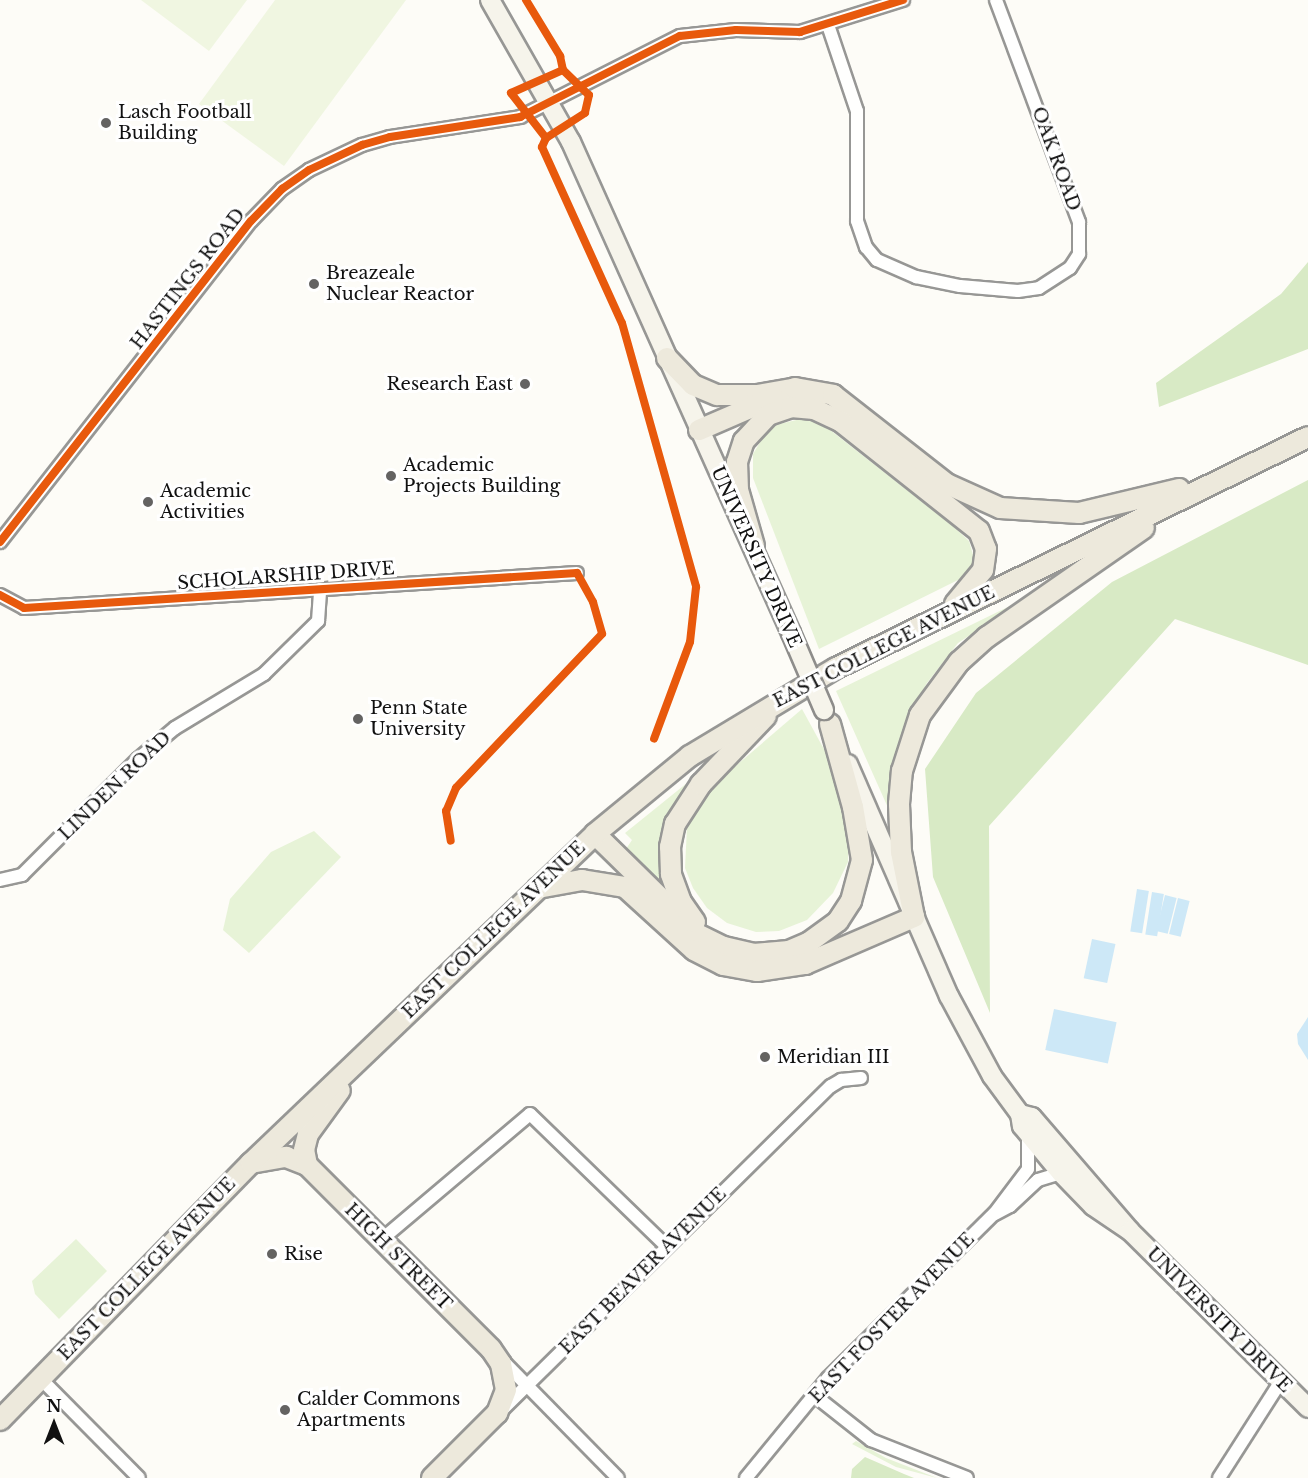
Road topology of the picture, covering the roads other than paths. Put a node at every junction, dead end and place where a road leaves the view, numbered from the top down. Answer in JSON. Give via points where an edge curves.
{"nodes":[{"id":1,"x":490,"y":0,"type":"edge"},
{"id":2,"x":903,"y":0,"type":"edge"},
{"id":3,"x":996,"y":0,"type":"edge"},
{"id":4,"x":828,"y":25,"type":"junction"},
{"id":5,"x":550,"y":102,"type":"junction"},
{"id":6,"x":667,"y":358,"type":"junction"},
{"id":7,"x":782,"y":391,"type":"junction"},
{"id":8,"x":699,"y":430,"type":"junction"},
{"id":9,"x":1308,"y":437,"type":"edge"},
{"id":10,"x":1234,"y":473,"type":"junction"},
{"id":11,"x":1197,"y":491,"type":"junction"},
{"id":12,"x":0,"y":542,"type":"edge"},
{"id":13,"x":754,"y":546,"type":"junction"},
{"id":14,"x":577,"y":573,"type":"dead end"},
{"id":15,"x":320,"y":589,"type":"junction"},
{"id":16,"x":0,"y":595,"type":"edge"},
{"id":17,"x":944,"y":615,"type":"junction"},
{"id":18,"x":794,"y":690,"type":"junction"},
{"id":19,"x":827,"y":717,"type":"junction"},
{"id":20,"x":595,"y":834,"type":"junction"},
{"id":21,"x":0,"y":880,"type":"edge"},
{"id":22,"x":538,"y":888,"type":"junction"},
{"id":23,"x":914,"y":917,"type":"junction"},
{"id":24,"x":716,"y":943,"type":"junction"},
{"id":25,"x":347,"y":1070,"type":"junction"},
{"id":26,"x":861,"y":1078,"type":"dead end"},
{"id":27,"x":1020,"y":1114,"type":"junction"},
{"id":28,"x":1027,"y":1131,"type":"junction"},
{"id":29,"x":251,"y":1162,"type":"junction"},
{"id":30,"x":306,"y":1166,"type":"junction"},
{"id":31,"x":1061,"y":1173,"type":"junction"},
{"id":32,"x":994,"y":1214,"type":"junction"},
{"id":33,"x":1130,"y":1231,"type":"junction"},
{"id":34,"x":381,"y":1240,"type":"junction"},
{"id":35,"x":666,"y":1246,"type":"junction"},
{"id":36,"x":490,"y":1349,"type":"junction"},
{"id":37,"x":41,"y":1379,"type":"junction"},
{"id":38,"x":1281,"y":1381,"type":"junction"},
{"id":39,"x":529,"y":1384,"type":"junction"},
{"id":40,"x":814,"y":1395,"type":"junction"},
{"id":41,"x":1308,"y":1408,"type":"edge"},
{"id":42,"x":0,"y":1420,"type":"edge"},
{"id":43,"x":491,"y":1420,"type":"junction"},
{"id":44,"x":139,"y":1478,"type":"edge"},
{"id":45,"x":432,"y":1478,"type":"edge"},
{"id":46,"x":618,"y":1478,"type":"edge"},
{"id":47,"x":746,"y":1478,"type":"edge"},
{"id":48,"x":967,"y":1478,"type":"edge"},
{"id":49,"x":1219,"y":1478,"type":"edge"}],
"edges":[{"from":1,"to":5,"type":"main road","name":"UNIVERSITY DRIVE"},
{"from":2,"to":4,"type":"street","name":"HASTINGS ROAD"},
{"from":3,"to":4,"type":"street","name":"OAK ROAD","via":[[1074,205],[1080,239],[1074,261],[1056,280],[1018,291],[916,277],[877,260],[866,247],[857,221],[857,111]]},
{"from":4,"to":5,"type":"street","name":"HASTINGS ROAD","via":[[800,32],[736,30],[680,36]]},
{"from":5,"to":6,"type":"main road","name":"UNIVERSITY DRIVE","via":[[572,142]]},
{"from":5,"to":12,"type":"street","name":"HASTINGS ROAD","via":[[505,120],[362,145],[326,160],[282,189],[251,221]]},
{"from":6,"to":7,"type":"main road","via":[[693,385],[717,395]]},
{"from":6,"to":8,"type":"main road","name":"UNIVERSITY DRIVE"},
{"from":7,"to":8,"type":"main road","via":[[765,403]]},
{"from":7,"to":10,"type":"main road","via":[[808,389],[833,395],[947,484],[1000,508],[1053,513],[1106,509]]},
{"from":8,"to":13,"type":"main road","name":"UNIVERSITY DRIVE"},
{"from":9,"to":10,"type":"main road","name":"EAST COLLEGE AVENUE"},
{"from":10,"to":11,"type":"main road","name":"EAST COLLEGE AVENUE"},
{"from":11,"to":17,"type":"main road","name":"EAST COLLEGE AVENUE"},
{"from":11,"to":23,"type":"main road","via":[[987,637],[938,686],[909,744],[899,804],[901,852]]},
{"from":13,"to":17,"type":"main road","via":[[738,490],[737,462],[744,441],[755,425],[781,410],[802,407],[826,412],[961,514],[982,537],[986,558],[983,570],[975,584]]},
{"from":13,"to":19,"type":"main road","name":"UNIVERSITY DRIVE","bridge":true},
{"from":14,"to":15,"type":"street","name":"SCHOLARSHIP DRIVE"},
{"from":15,"to":16,"type":"street","name":"SCHOLARSHIP DRIVE","via":[[24,608]]},
{"from":15,"to":21,"type":"street","name":"LINDEN ROAD","via":[[318,621],[264,674],[199,711],[153,746],[22,875]]},
{"from":17,"to":18,"type":"main road","name":"EAST COLLEGE AVENUE"},
{"from":18,"to":20,"type":"main road","name":"EAST COLLEGE AVENUE","via":[[690,756]]},
{"from":18,"to":24,"type":"main road","via":[[718,764],[675,824],[669,859],[675,888],[689,914]]},
{"from":19,"to":23,"type":"main road","name":"UNIVERSITY DRIVE"},
{"from":19,"to":24,"type":"main road","via":[[861,842],[862,860],[851,901],[825,933],[789,951],[754,954]]},
{"from":20,"to":22,"type":"main road","name":"EAST COLLEGE AVENUE"},
{"from":20,"to":24,"type":"main road","via":[[685,923]]},
{"from":22,"to":23,"type":"main road","via":[[582,880],[625,887],[694,950],[723,965],[757,971],[805,964]]},
{"from":22,"to":25,"type":"main road","name":"EAST COLLEGE AVENUE"},
{"from":23,"to":27,"type":"main road","name":"UNIVERSITY DRIVE","via":[[975,1048]]},
{"from":25,"to":29,"type":"main road","name":"EAST COLLEGE AVENUE"},
{"from":25,"to":30,"type":"main road","name":"EAST COLLEGE AVENUE","via":[[339,1094],[305,1140]]},
{"from":26,"to":35,"type":"street","name":"EAST BEAVER AVENUE","via":[[841,1080],[831,1086]]},
{"from":27,"to":28,"type":"main road","name":"UNIVERSITY DRIVE"},
{"from":27,"to":33,"type":"main road","name":"UNIVERSITY DRIVE","via":[[1032,1117]]},
{"from":28,"to":31,"type":"main road","name":"UNIVERSITY DRIVE"},
{"from":28,"to":32,"type":"street","name":"EAST FOSTER AVENUE","via":[[1031,1151],[1028,1168]]},
{"from":29,"to":30,"type":"main road","via":[[286,1156]]},
{"from":29,"to":37,"type":"main road","name":"EAST COLLEGE AVENUE"},
{"from":30,"to":34,"type":"main road","name":"HIGH STREET"},
{"from":31,"to":32,"type":"street","name":"EAST FOSTER AVENUE","via":[[1041,1178],[1010,1206]]},
{"from":31,"to":33,"type":"main road","name":"UNIVERSITY DRIVE","via":[[1093,1206]]},
{"from":32,"to":40,"type":"street","name":"EAST FOSTER AVENUE"},
{"from":33,"to":38,"type":"main road","name":"UNIVERSITY DRIVE"},
{"from":34,"to":35,"type":"street","via":[[530,1114]]},
{"from":34,"to":36,"type":"main road","name":"HIGH STREET"},
{"from":35,"to":39,"type":"street","name":"EAST BEAVER AVENUE"},
{"from":36,"to":39,"type":"street","name":"HIGH STREET"},
{"from":36,"to":43,"type":"main road","name":"HIGH STREET","via":[[501,1364],[506,1385],[501,1406]]},
{"from":37,"to":42,"type":"main road","name":"EAST COLLEGE AVENUE"},
{"from":37,"to":44,"type":"street"},
{"from":38,"to":41,"type":"main road","name":"UNIVERSITY DRIVE"},
{"from":38,"to":49,"type":"street"},
{"from":39,"to":43,"type":"street","name":"EAST BEAVER AVENUE"},
{"from":39,"to":46,"type":"street","name":"HIGH STREET"},
{"from":40,"to":47,"type":"street","name":"EAST FOSTER AVENUE"},
{"from":40,"to":48,"type":"street","via":[[871,1440]]},
{"from":43,"to":45,"type":"main road","name":"EAST BEAVER AVENUE"}]}
